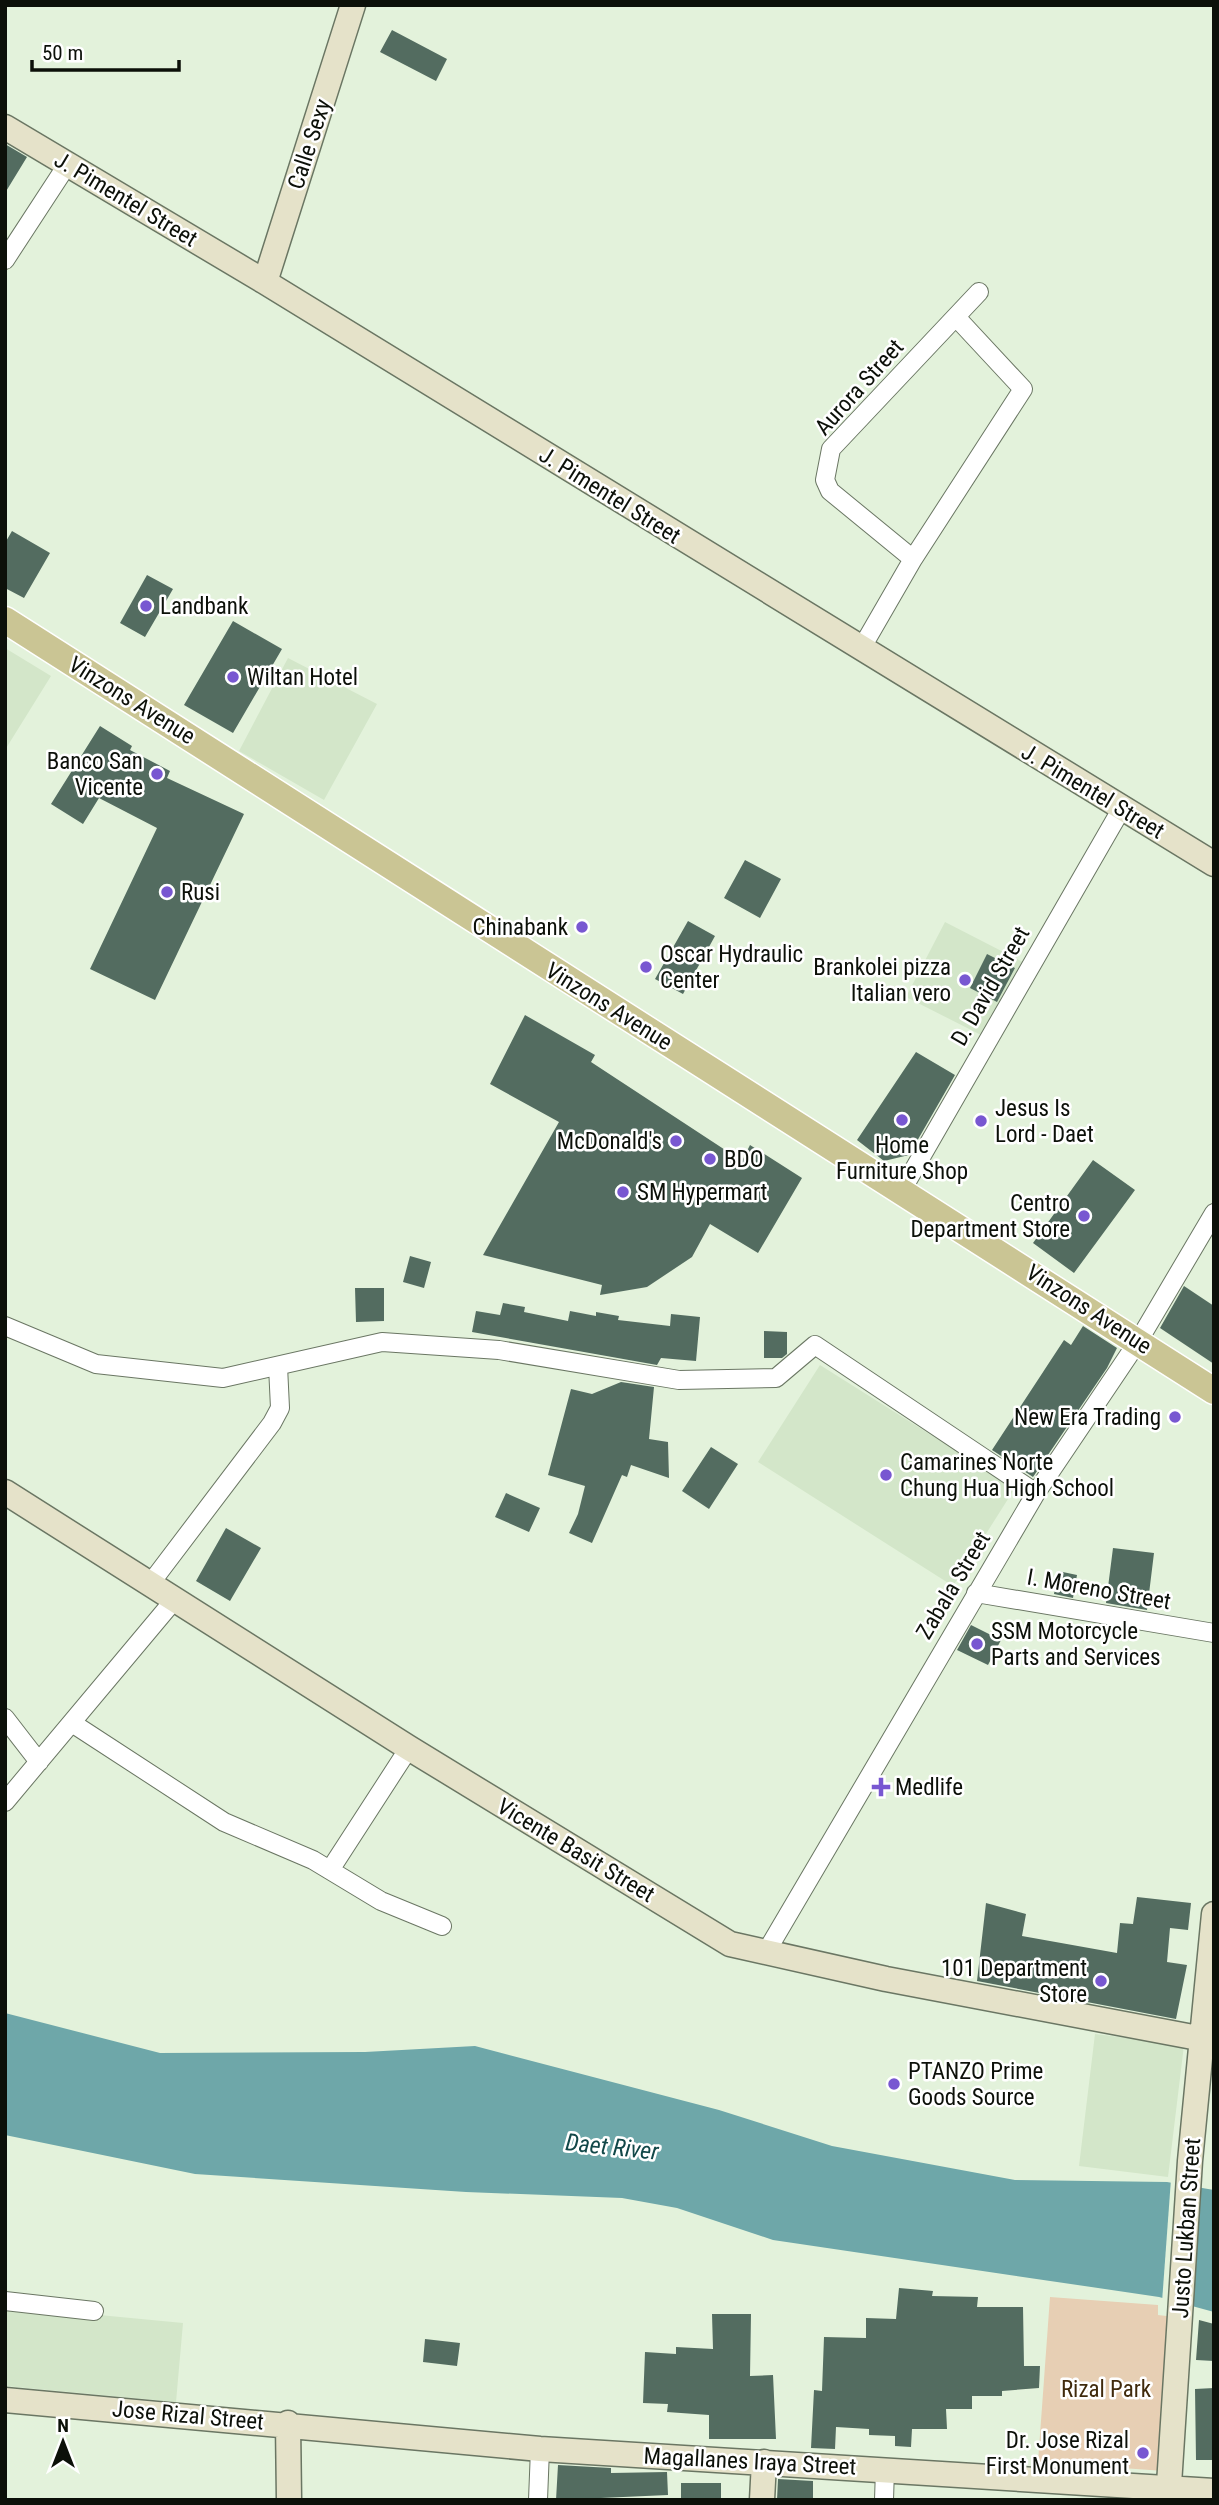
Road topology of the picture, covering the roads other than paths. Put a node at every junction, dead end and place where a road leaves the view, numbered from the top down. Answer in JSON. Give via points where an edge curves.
{"nodes":[{"id":1,"x":353,"y":5,"type":"edge"},
{"id":2,"x":5,"y":127,"type":"edge"},
{"id":3,"x":67,"y":165,"type":"junction"},
{"id":4,"x":5,"y":260,"type":"edge"},
{"id":5,"x":265,"y":282,"type":"junction"},
{"id":6,"x":979,"y":292,"type":"dead end"},
{"id":7,"x":956,"y":317,"type":"junction"},
{"id":8,"x":913,"y":559,"type":"junction"},
{"id":9,"x":5,"y":621,"type":"edge"},
{"id":10,"x":861,"y":649,"type":"junction"},
{"id":11,"x":1122,"y":808,"type":"junction"},
{"id":12,"x":1214,"y":864,"type":"edge"},
{"id":13,"x":902,"y":1190,"type":"junction"},
{"id":14,"x":1214,"y":1213,"type":"edge"},
{"id":15,"x":5,"y":1326,"type":"edge"},
{"id":16,"x":1139,"y":1340,"type":"junction"},
{"id":17,"x":278,"y":1366,"type":"junction"},
{"id":18,"x":1214,"y":1391,"type":"edge"},
{"id":19,"x":5,"y":1492,"type":"edge"},
{"id":20,"x":1036,"y":1493,"type":"junction"},
{"id":21,"x":150,"y":1584,"type":"junction"},
{"id":22,"x":976,"y":1593,"type":"junction"},
{"id":23,"x":174,"y":1599,"type":"junction"},
{"id":24,"x":1214,"y":1633,"type":"edge"},
{"id":25,"x":5,"y":1718,"type":"edge"},
{"id":26,"x":72,"y":1723,"type":"junction"},
{"id":27,"x":409,"y":1748,"type":"junction"},
{"id":28,"x":39,"y":1762,"type":"junction"},
{"id":29,"x":5,"y":1802,"type":"edge"},
{"id":30,"x":330,"y":1870,"type":"junction"},
{"id":31,"x":1214,"y":1914,"type":"edge"},
{"id":32,"x":442,"y":1926,"type":"dead end"},
{"id":33,"x":765,"y":1954,"type":"junction"},
{"id":34,"x":1208,"y":2040,"type":"edge"},
{"id":35,"x":5,"y":2301,"type":"edge"},
{"id":36,"x":94,"y":2311,"type":"dead end"},
{"id":37,"x":5,"y":2400,"type":"edge"},
{"id":38,"x":288,"y":2423,"type":"junction"},
{"id":39,"x":540,"y":2448,"type":"junction"},
{"id":40,"x":764,"y":2462,"type":"junction"},
{"id":41,"x":885,"y":2469,"type":"junction"},
{"id":42,"x":1214,"y":2491,"type":"edge"},
{"id":43,"x":1169,"y":2493,"type":"edge"},
{"id":44,"x":289,"y":2500,"type":"edge"},
{"id":45,"x":538,"y":2500,"type":"edge"},
{"id":46,"x":762,"y":2500,"type":"edge"},
{"id":47,"x":884,"y":2500,"type":"edge"}],
"edges":[{"from":1,"to":5,"type":"street","name":"Calle Sexy"},
{"from":2,"to":3,"type":"street","name":"J. Pimentel Street"},
{"from":3,"to":4,"type":"street"},
{"from":3,"to":5,"type":"street","name":"J. Pimentel Street"},
{"from":5,"to":10,"type":"street","name":"J. Pimentel Street"},
{"from":6,"to":7,"type":"street","name":"Aurora Street"},
{"from":7,"to":8,"type":"street","via":[[1023,388]]},
{"from":7,"to":8,"type":"street","name":"Aurora Street","via":[[831,449],[826,467],[830,491]]},
{"from":8,"to":10,"type":"street"},
{"from":9,"to":13,"type":"main road","name":"Vinzons Avenue"},
{"from":10,"to":11,"type":"street","name":"J. Pimentel Street"},
{"from":11,"to":12,"type":"street","name":"J. Pimentel Street"},
{"from":11,"to":13,"type":"street","name":"D. David Street"},
{"from":13,"to":16,"type":"main road","name":"Vinzons Avenue"},
{"from":14,"to":16,"type":"street","name":"Zabala Street"},
{"from":15,"to":17,"type":"street","via":[[96,1364],[223,1378]]},
{"from":16,"to":18,"type":"main road","name":"Vinzons Avenue"},
{"from":16,"to":20,"type":"street","name":"Zabala Street"},
{"from":17,"to":20,"type":"street","via":[[382,1342],[499,1350],[679,1380],[776,1378],[815,1345]]},
{"from":17,"to":21,"type":"street","via":[[280,1408],[272,1423]]},
{"from":19,"to":21,"type":"street","name":"Vicente Basit Street"},
{"from":20,"to":22,"type":"street","name":"Zabala Street"},
{"from":21,"to":23,"type":"street","name":"Vicente Basit Street"},
{"from":22,"to":24,"type":"street","name":"I. Moreno Street"},
{"from":22,"to":33,"type":"street","name":"Zabala Street"},
{"from":23,"to":26,"type":"street"},
{"from":23,"to":27,"type":"street","name":"Vicente Basit Street"},
{"from":25,"to":28,"type":"street"},
{"from":26,"to":28,"type":"street"},
{"from":26,"to":30,"type":"street","via":[[225,1822]]},
{"from":27,"to":30,"type":"street"},
{"from":27,"to":33,"type":"street","name":"Vicente Basit Street","via":[[730,1944]]},
{"from":28,"to":29,"type":"street"},
{"from":30,"to":32,"type":"street","via":[[381,1900]]},
{"from":31,"to":34,"type":"street","name":"Justo Lukban Street"},
{"from":33,"to":34,"type":"street","name":"Vicente Basit Street"},
{"from":34,"to":43,"type":"street","name":"Justo Lukban Street","via":[[1190,2161]]},
{"from":35,"to":36,"type":"street"},
{"from":37,"to":38,"type":"street","name":"Jose Rizal Street"},
{"from":38,"to":39,"type":"street","name":"Magallanes Iraya Street"},
{"from":38,"to":44,"type":"street"},
{"from":39,"to":40,"type":"street","name":"Magallanes Iraya Street"},
{"from":39,"to":45,"type":"street"},
{"from":40,"to":41,"type":"street","name":"Magallanes Iraya Street"},
{"from":40,"to":46,"type":"street"},
{"from":41,"to":43,"type":"street","name":"Magallanes Iraya Street"},
{"from":41,"to":47,"type":"street"},
{"from":42,"to":43,"type":"street","name":"Magallanes Iraya Street"}]}
